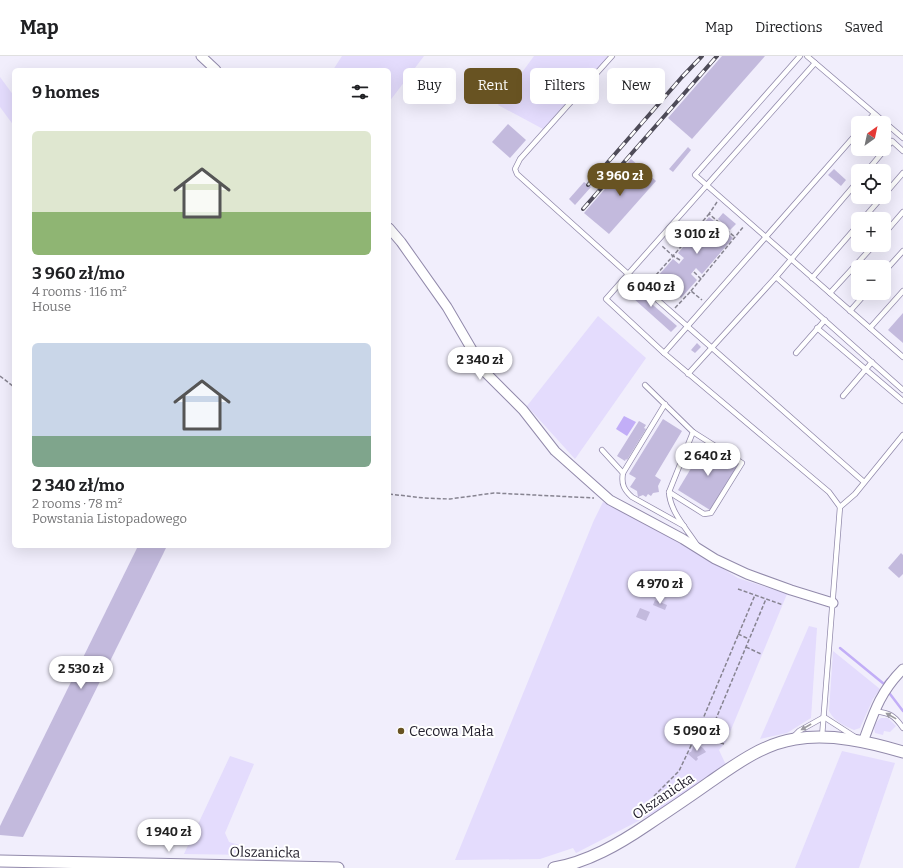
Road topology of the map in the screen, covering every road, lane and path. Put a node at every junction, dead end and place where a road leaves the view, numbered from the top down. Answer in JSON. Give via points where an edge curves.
{"nodes":[{"id":1,"x":201,"y":56,"type":"edge"},
{"id":2,"x":612,"y":56,"type":"edge"},
{"id":3,"x":800,"y":56,"type":"edge"},
{"id":4,"x":807,"y":56,"type":"edge"},
{"id":5,"x":815,"y":63,"type":"junction"},
{"id":6,"x":214,"y":68,"type":"edge"},
{"id":7,"x":874,"y":114,"type":"joint"},
{"id":8,"x":903,"y":138,"type":"edge"},
{"id":9,"x":851,"y":140,"type":"edge"},
{"id":10,"x":903,"y":151,"type":"edge"},
{"id":11,"x":872,"y":164,"type":"edge"},
{"id":12,"x":903,"y":173,"type":"edge"},
{"id":13,"x":707,"y":185,"type":"junction"},
{"id":14,"x":891,"y":187,"type":"edge"},
{"id":15,"x":851,"y":189,"type":"edge"},
{"id":16,"x":721,"y":197,"type":"junction"},
{"id":17,"x":876,"y":204,"type":"edge"},
{"id":18,"x":869,"y":212,"type":"edge"},
{"id":19,"x":903,"y":212,"type":"edge"},
{"id":20,"x":709,"y":214,"type":"junction"},
{"id":21,"x":748,"y":221,"type":"junction"},
{"id":22,"x":720,"y":223,"type":"dead end"},
{"id":23,"x":891,"y":226,"type":"edge"},
{"id":24,"x":391,"y":230,"type":"edge"},
{"id":25,"x":726,"y":230,"type":"dead end"},
{"id":26,"x":851,"y":233,"type":"edge"},
{"id":27,"x":735,"y":237,"type":"junction"},
{"id":28,"x":766,"y":237,"type":"junction"},
{"id":29,"x":657,"y":241,"type":"junction"},
{"id":30,"x":903,"y":250,"type":"edge"},
{"id":31,"x":868,"y":252,"type":"edge"},
{"id":32,"x":673,"y":256,"type":"junction"},
{"id":33,"x":791,"y":259,"type":"junction"},
{"id":34,"x":680,"y":260,"type":"dead end"},
{"id":35,"x":891,"y":264,"type":"edge"},
{"id":36,"x":694,"y":272,"type":"dead end"},
{"id":37,"x":628,"y":274,"type":"junction"},
{"id":38,"x":776,"y":277,"type":"junction"},
{"id":39,"x":812,"y":278,"type":"junction"},
{"id":40,"x":700,"y":279,"type":"junction"},
{"id":41,"x":644,"y":288,"type":"junction"},
{"id":42,"x":691,"y":291,"type":"junction"},
{"id":43,"x":903,"y":291,"type":"edge"},
{"id":44,"x":830,"y":293,"type":"junction"},
{"id":45,"x":859,"y":300,"type":"edge"},
{"id":46,"x":707,"y":304,"type":"junction"},
{"id":47,"x":850,"y":310,"type":"junction"},
{"id":48,"x":671,"y":312,"type":"junction"},
{"id":49,"x":824,"y":320,"type":"junction"},
{"id":50,"x":688,"y":326,"type":"junction"},
{"id":51,"x":817,"y":328,"type":"junction"},
{"id":52,"x":870,"y":328,"type":"junction"},
{"id":53,"x":712,"y":348,"type":"junction"},
{"id":54,"x":664,"y":353,"type":"junction"},
{"id":55,"x":796,"y":353,"type":"dead end"},
{"id":56,"x":903,"y":357,"type":"edge"},
{"id":57,"x":872,"y":362,"type":"junction"},
{"id":58,"x":866,"y":370,"type":"junction"},
{"id":59,"x":688,"y":374,"type":"junction"},
{"id":60,"x":0,"y":376,"type":"edge"},
{"id":61,"x":12,"y":385,"type":"edge"},
{"id":62,"x":645,"y":385,"type":"dead end"},
{"id":63,"x":903,"y":390,"type":"edge"},
{"id":64,"x":843,"y":396,"type":"dead end"},
{"id":65,"x":903,"y":401,"type":"edge"},
{"id":66,"x":665,"y":404,"type":"junction"},
{"id":67,"x":693,"y":432,"type":"junction"},
{"id":68,"x":903,"y":435,"type":"edge"},
{"id":69,"x":602,"y":450,"type":"dead end"},
{"id":70,"x":622,"y":473,"type":"junction"},
{"id":71,"x":864,"y":482,"type":"junction"},
{"id":72,"x":669,"y":492,"type":"junction"},
{"id":73,"x":391,"y":494,"type":"edge"},
{"id":74,"x":610,"y":500,"type":"junction"},
{"id":75,"x":840,"y":508,"type":"junction"},
{"id":76,"x":685,"y":527,"type":"junction"},
{"id":77,"x":699,"y":548,"type":"junction"},
{"id":78,"x":738,"y":588,"type":"dead end"},
{"id":79,"x":754,"y":595,"type":"junction"},
{"id":80,"x":766,"y":599,"type":"junction"},
{"id":81,"x":833,"y":603,"type":"junction"},
{"id":82,"x":783,"y":605,"type":"dead end"},
{"id":83,"x":738,"y":634,"type":"junction"},
{"id":84,"x":749,"y":639,"type":"junction"},
{"id":85,"x":746,"y":647,"type":"junction"},
{"id":86,"x":761,"y":654,"type":"dead end"},
{"id":87,"x":903,"y":668,"type":"edge"},
{"id":88,"x":874,"y":711,"type":"junction"},
{"id":89,"x":824,"y":716,"type":"junction"},
{"id":90,"x":903,"y":728,"type":"edge"},
{"id":91,"x":697,"y":733,"type":"junction"},
{"id":92,"x":822,"y":737,"type":"junction"},
{"id":93,"x":708,"y":738,"type":"junction"},
{"id":94,"x":789,"y":740,"type":"junction"},
{"id":95,"x":863,"y":742,"type":"junction"},
{"id":96,"x":724,"y":744,"type":"dead end"},
{"id":97,"x":903,"y":752,"type":"edge"},
{"id":98,"x":654,"y":796,"type":"dead end"},
{"id":99,"x":0,"y":861,"type":"edge"},
{"id":100,"x":338,"y":868,"type":"edge"},
{"id":101,"x":554,"y":868,"type":"edge"}],
"edges":[{"from":1,"to":6,"type":"street"},
{"from":2,"to":37,"type":"lane","via":[[520,159],[516,169],[520,179]]},
{"from":3,"to":13,"type":"lane","via":[[695,175]]},
{"from":4,"to":5,"type":"lane"},
{"from":5,"to":7,"type":"lane"},
{"from":5,"to":13,"type":"lane"},
{"from":7,"to":8,"type":"lane"},
{"from":9,"to":28,"type":"lane"},
{"from":10,"to":11,"type":"lane","via":[[892,141]]},
{"from":12,"to":14,"type":"lane"},
{"from":13,"to":16,"type":"lane"},
{"from":13,"to":29,"type":"lane"},
{"from":15,"to":33,"type":"lane"},
{"from":16,"to":20,"type":"path"},
{"from":16,"to":21,"type":"lane"},
{"from":17,"to":18,"type":"lane"},
{"from":19,"to":23,"type":"lane"},
{"from":20,"to":22,"type":"path"},
{"from":20,"to":32,"type":"path"},
{"from":21,"to":27,"type":"path"},
{"from":21,"to":28,"type":"lane"},
{"from":24,"to":74,"type":"street","via":[[447,307],[485,372],[523,410],[555,451]]},
{"from":25,"to":27,"type":"path"},
{"from":26,"to":39,"type":"lane"},
{"from":27,"to":40,"type":"path"},
{"from":28,"to":33,"type":"lane"},
{"from":28,"to":46,"type":"lane"},
{"from":29,"to":32,"type":"path"},
{"from":29,"to":37,"type":"lane"},
{"from":30,"to":35,"type":"lane"},
{"from":31,"to":44,"type":"lane"},
{"from":32,"to":34,"type":"path"},
{"from":32,"to":41,"type":"path"},
{"from":33,"to":38,"type":"lane"},
{"from":33,"to":39,"type":"lane"},
{"from":36,"to":40,"type":"path"},
{"from":37,"to":41,"type":"lane"},
{"from":37,"to":54,"type":"lane","via":[[606,299]]},
{"from":38,"to":49,"type":"lane"},
{"from":38,"to":53,"type":"lane"},
{"from":39,"to":44,"type":"lane"},
{"from":40,"to":42,"type":"path"},
{"from":41,"to":48,"type":"lane"},
{"from":42,"to":46,"type":"path"},
{"from":42,"to":48,"type":"path"},
{"from":43,"to":52,"type":"lane"},
{"from":44,"to":47,"type":"lane"},
{"from":45,"to":47,"type":"lane"},
{"from":46,"to":50,"type":"lane"},
{"from":47,"to":52,"type":"lane"},
{"from":48,"to":50,"type":"lane"},
{"from":49,"to":51,"type":"lane"},
{"from":49,"to":57,"type":"lane"},
{"from":50,"to":53,"type":"lane"},
{"from":50,"to":54,"type":"lane"},
{"from":51,"to":55,"type":"lane"},
{"from":51,"to":58,"type":"lane"},
{"from":52,"to":56,"type":"lane"},
{"from":53,"to":59,"type":"lane"},
{"from":53,"to":71,"type":"lane"},
{"from":54,"to":59,"type":"lane"},
{"from":57,"to":58,"type":"lane"},
{"from":57,"to":63,"type":"lane"},
{"from":58,"to":64,"type":"lane"},
{"from":58,"to":65,"type":"lane"},
{"from":59,"to":75,"type":"lane","via":[[829,492]]},
{"from":60,"to":61,"type":"path"},
{"from":62,"to":66,"type":"lane"},
{"from":66,"to":67,"type":"lane"},
{"from":66,"to":70,"type":"lane"},
{"from":67,"to":72,"type":"lane"},
{"from":67,"to":72,"type":"lane","via":[[742,463],[710,513],[704,514]]},
{"from":68,"to":71,"type":"lane"},
{"from":69,"to":70,"type":"lane"},
{"from":70,"to":76,"type":"lane","via":[[621,480],[626,492]]},
{"from":71,"to":75,"type":"lane"},
{"from":72,"to":76,"type":"lane","via":[[672,505]]},
{"from":73,"to":74,"type":"path","via":[[450,498],[494,493]]},
{"from":74,"to":77,"type":"street"},
{"from":75,"to":81,"type":"lane"},
{"from":76,"to":77,"type":"lane"},
{"from":77,"to":81,"type":"street","via":[[715,559],[747,574]]},
{"from":78,"to":79,"type":"path"},
{"from":79,"to":80,"type":"path"},
{"from":79,"to":83,"type":"path"},
{"from":80,"to":82,"type":"path"},
{"from":80,"to":84,"type":"path"},
{"from":81,"to":89,"type":"lane"},
{"from":83,"to":84,"type":"path"},
{"from":83,"to":91,"type":"path"},
{"from":84,"to":85,"type":"path"},
{"from":85,"to":86,"type":"path"},
{"from":85,"to":93,"type":"path"},
{"from":87,"to":88,"type":"street","via":[[888,685]]},
{"from":90,"to":88,"type":"lane","one_way":true,"via":[[893,715]]},
{"from":88,"to":95,"type":"street"},
{"from":89,"to":92,"type":"lane"},
{"from":89,"to":94,"type":"lane","one_way":true},
{"from":89,"to":95,"type":"lane"},
{"from":91,"to":93,"type":"path"},
{"from":91,"to":98,"type":"path","via":[[679,771]]},
{"from":92,"to":94,"type":"street","name":"Olszanicka"},
{"from":92,"to":95,"type":"street","name":"Olszanicka"},
{"from":93,"to":96,"type":"path"},
{"from":94,"to":101,"type":"street","name":"Olszanicka","via":[[763,749],[740,762],[607,850],[580,862]]},
{"from":95,"to":97,"type":"street","name":"Olszanicka"},
{"from":99,"to":100,"type":"street","name":"Olszanicka"}]}
